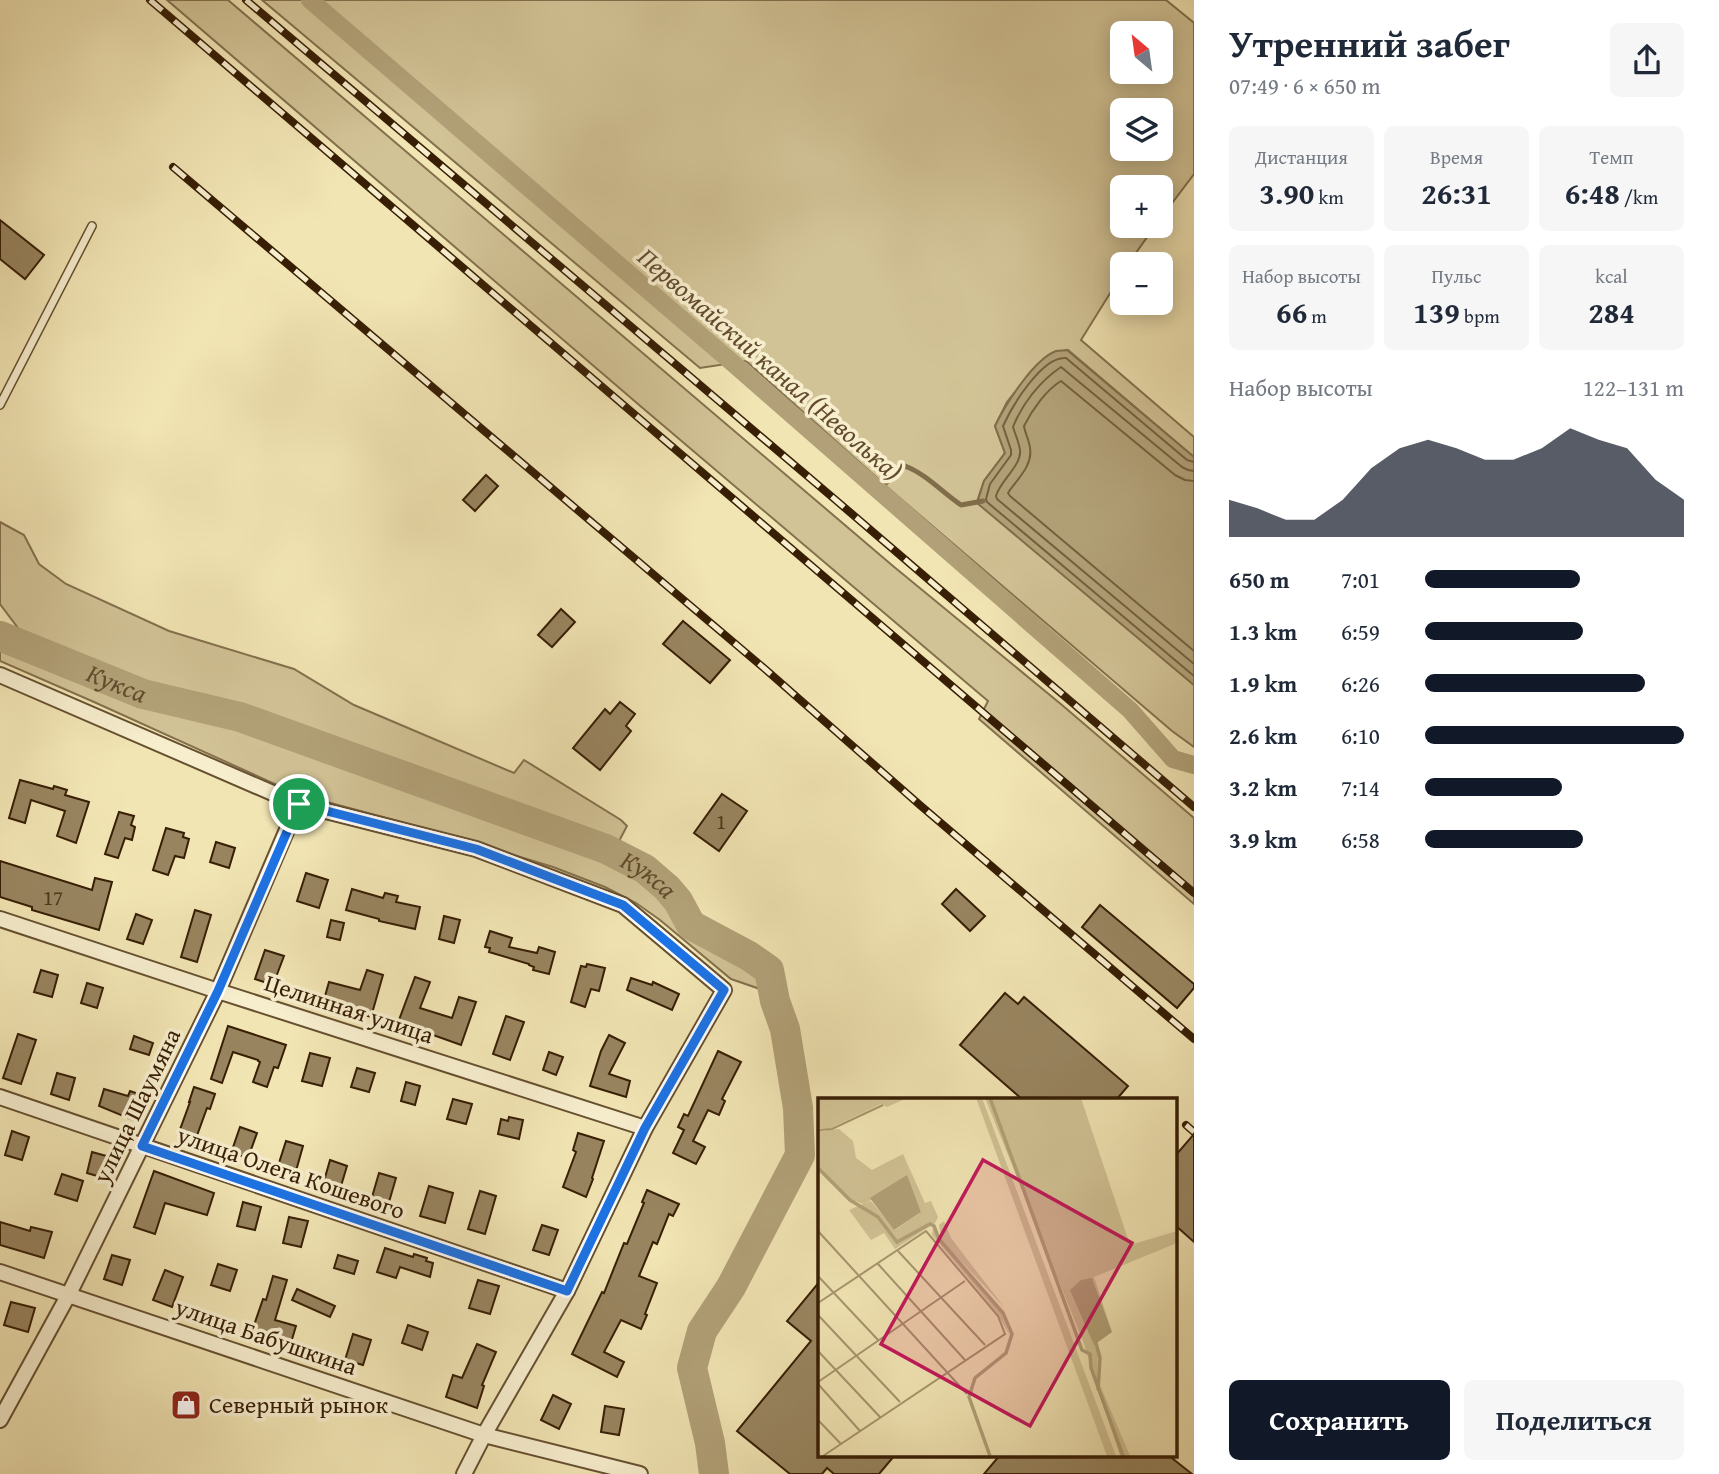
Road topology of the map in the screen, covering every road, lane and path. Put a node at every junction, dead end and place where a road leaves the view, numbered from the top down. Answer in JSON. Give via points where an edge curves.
{"nodes":[{"id":1,"x":92,"y":226,"type":"dead end"},
{"id":2,"x":0,"y":405,"type":"edge"},
{"id":3,"x":0,"y":675,"type":"edge"},
{"id":4,"x":299,"y":804,"type":"junction"},
{"id":5,"x":0,"y":919,"type":"edge"},
{"id":6,"x":218,"y":991,"type":"junction"},
{"id":7,"x":0,"y":1097,"type":"edge"},
{"id":8,"x":645,"y":1128,"type":"junction"},
{"id":9,"x":142,"y":1146,"type":"junction"},
{"id":10,"x":0,"y":1272,"type":"edge"},
{"id":11,"x":567,"y":1291,"type":"junction"},
{"id":12,"x":69,"y":1294,"type":"junction"},
{"id":13,"x":0,"y":1420,"type":"edge"},
{"id":14,"x":484,"y":1435,"type":"junction"},
{"id":15,"x":464,"y":1474,"type":"edge"},
{"id":16,"x":640,"y":1474,"type":"edge"}],
"edges":[{"from":1,"to":2,"type":"lane"},
{"from":3,"to":4,"type":"street"},
{"from":4,"to":6,"type":"street","name":"улица Шаумяна"},
{"from":4,"to":8,"type":"street","via":[[476,849],[623,905],[724,990]]},
{"from":5,"to":6,"type":"street","name":"Целинная улица"},
{"from":6,"to":8,"type":"street","name":"Целинная улица"},
{"from":6,"to":9,"type":"street","name":"улица Шаумяна"},
{"from":7,"to":9,"type":"street","name":"улица Олега Кошевого"},
{"from":8,"to":11,"type":"street"},
{"from":9,"to":11,"type":"street","name":"улица Олега Кошевого"},
{"from":9,"to":12,"type":"street","name":"улица Шаумяна"},
{"from":10,"to":12,"type":"street","name":"улица Бабушкина"},
{"from":11,"to":14,"type":"street"},
{"from":12,"to":13,"type":"street","name":"улица Шаумяна"},
{"from":12,"to":14,"type":"street","name":"улица Бабушкина"},
{"from":14,"to":15,"type":"street"},
{"from":14,"to":16,"type":"street","name":"улица Бабушкина"}]}
